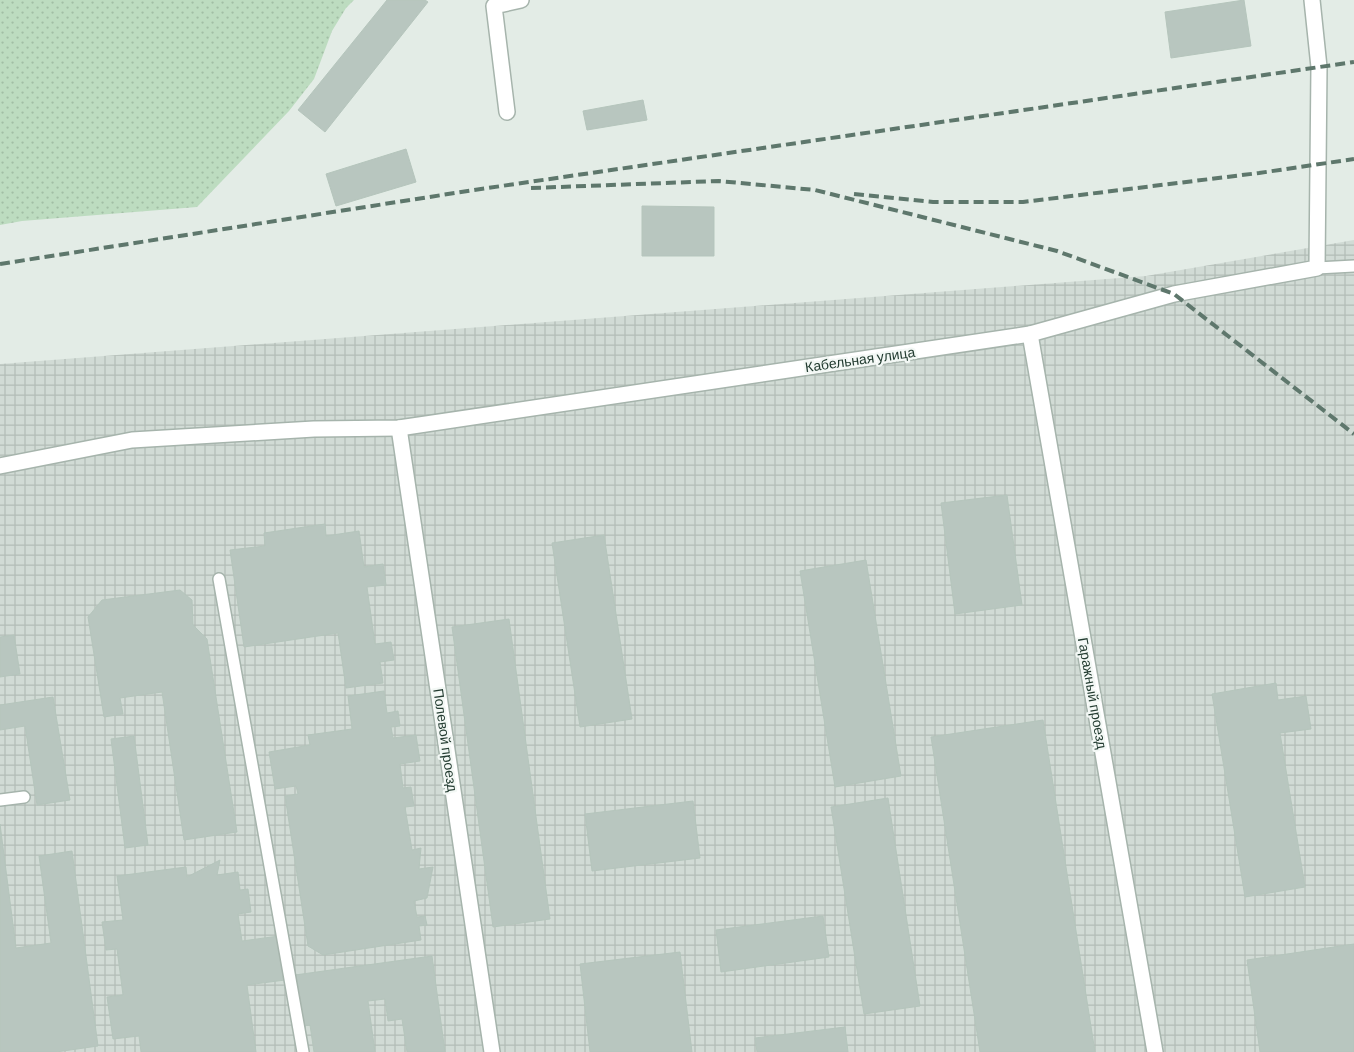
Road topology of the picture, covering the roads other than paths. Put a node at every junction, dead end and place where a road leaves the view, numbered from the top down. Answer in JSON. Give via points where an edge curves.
{"nodes":[{"id":1,"x":521,"y":0,"type":"edge"},
{"id":2,"x":1312,"y":0,"type":"edge"},
{"id":3,"x":507,"y":112,"type":"dead end"},
{"id":4,"x":1354,"y":266,"type":"edge"},
{"id":5,"x":1317,"y":268,"type":"junction"},
{"id":6,"x":1030,"y":334,"type":"junction"},
{"id":7,"x":399,"y":428,"type":"junction"},
{"id":8,"x":0,"y":466,"type":"edge"},
{"id":9,"x":219,"y":579,"type":"dead end"},
{"id":10,"x":24,"y":797,"type":"dead end"},
{"id":11,"x":0,"y":800,"type":"edge"},
{"id":12,"x":303,"y":1052,"type":"edge"},
{"id":13,"x":492,"y":1052,"type":"edge"},
{"id":14,"x":1155,"y":1052,"type":"edge"}],
"edges":[{"from":1,"to":3,"type":"street","via":[[494,6]]},
{"from":2,"to":5,"type":"street","via":[[1318,67]]},
{"from":4,"to":5,"type":"lane"},
{"from":5,"to":6,"type":"street","name":"Кабельная улица","via":[[1174,294]]},
{"from":6,"to":7,"type":"street","name":"Кабельная улица"},
{"from":6,"to":14,"type":"street","name":"Гаражный проезд"},
{"from":7,"to":8,"type":"street","name":"Кабельная улица","via":[[132,440]]},
{"from":7,"to":13,"type":"street","name":"Полевой проезд"},
{"from":9,"to":12,"type":"lane"},
{"from":10,"to":11,"type":"lane"}]}
